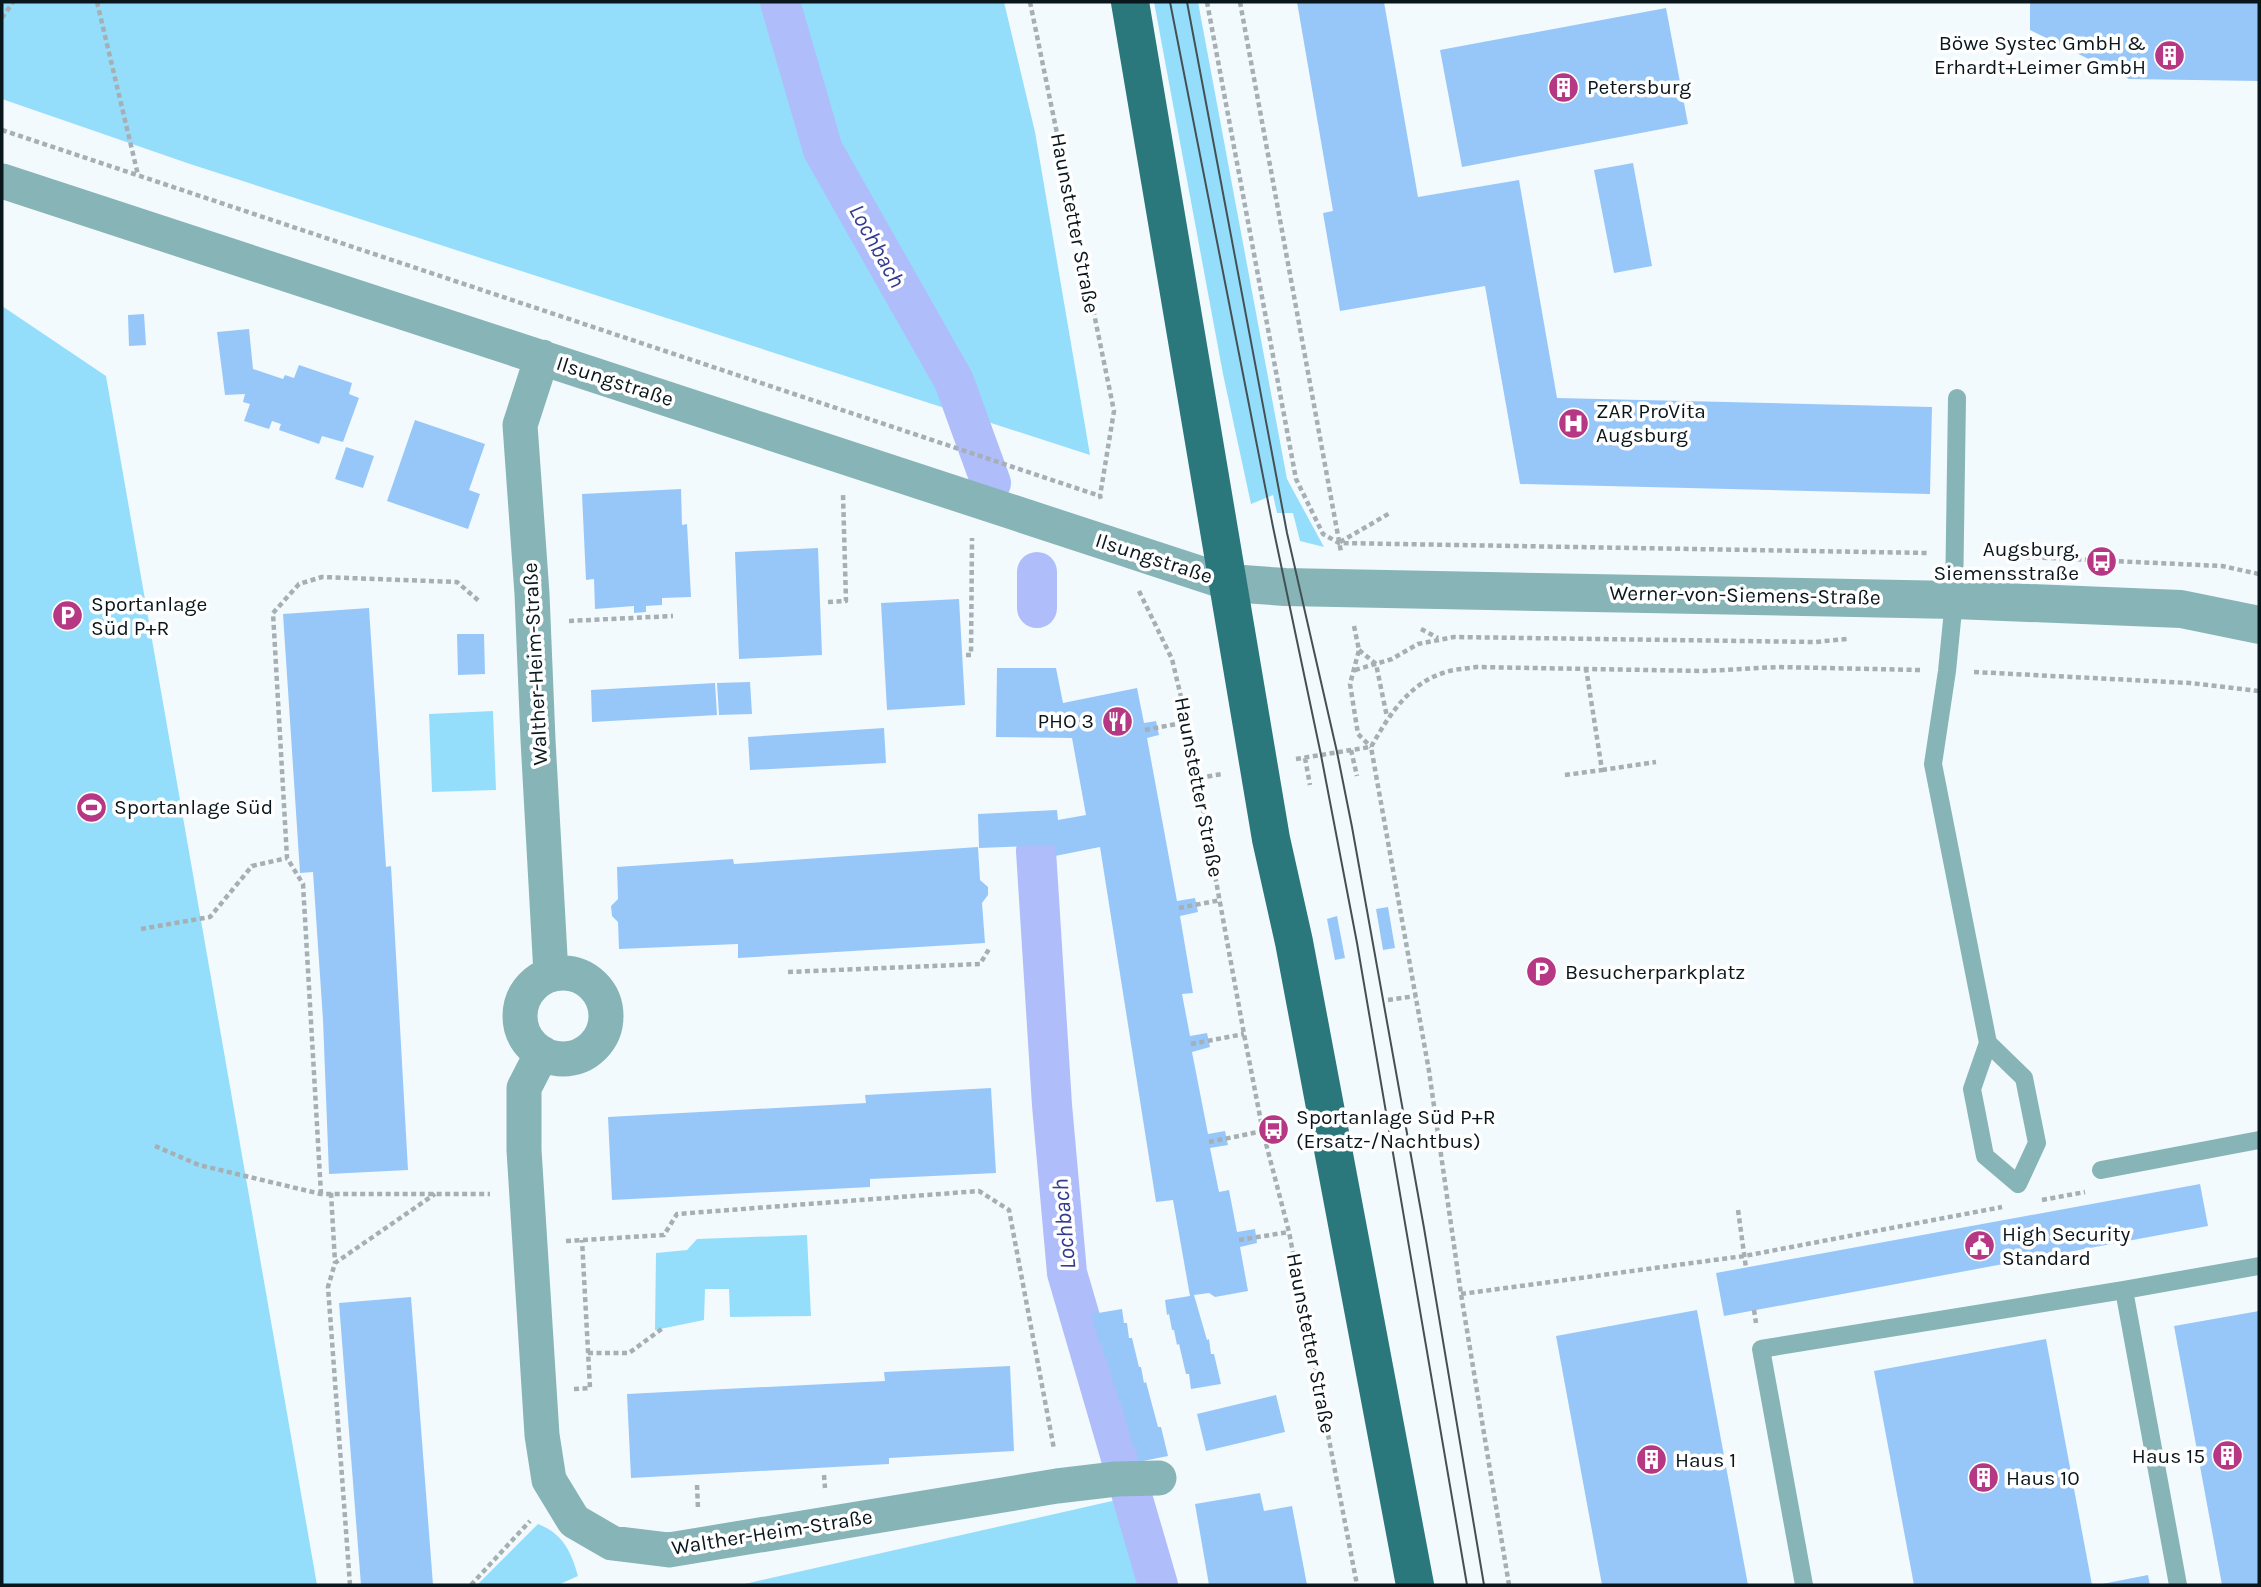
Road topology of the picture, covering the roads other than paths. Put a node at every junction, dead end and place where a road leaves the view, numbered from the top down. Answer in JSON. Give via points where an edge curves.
{"nodes":[{"id":1,"x":1110,"y":2,"type":"edge"},
{"id":2,"x":1130,"y":2,"type":"edge"},
{"id":3,"x":1149,"y":118,"type":"junction"},
{"id":4,"x":2,"y":181,"type":"edge"},
{"id":5,"x":542,"y":358,"type":"junction"},
{"id":6,"x":1957,"y":398,"type":"dead end"},
{"id":7,"x":1229,"y":583,"type":"junction"},
{"id":8,"x":1954,"y":600,"type":"junction"},
{"id":9,"x":2259,"y":625,"type":"edge"},
{"id":10,"x":551,"y":974,"type":"junction"},
{"id":11,"x":1988,"y":1043,"type":"junction"},
{"id":12,"x":542,"y":1053,"type":"junction"},
{"id":13,"x":2259,"y":1140,"type":"edge"},
{"id":14,"x":2101,"y":1170,"type":"dead end"},
{"id":15,"x":2259,"y":1266,"type":"edge"},
{"id":16,"x":2124,"y":1290,"type":"junction"},
{"id":17,"x":1155,"y":1478,"type":"dead end"},
{"id":18,"x":1415,"y":1585,"type":"edge"},
{"id":19,"x":1804,"y":1585,"type":"edge"},
{"id":20,"x":2178,"y":1585,"type":"edge"}],
"edges":[{"from":1,"to":3,"type":"main road"},
{"from":2,"to":3,"type":"main road"},
{"from":3,"to":7,"type":"main road"},
{"from":4,"to":5,"type":"street","name":"Ilsungstraße"},
{"from":5,"to":7,"type":"street","name":"Ilsungstraße"},
{"from":5,"to":10,"type":"street","name":"Walther-Heim-Straße","via":[[520,425]]},
{"from":6,"to":8,"type":"lane"},
{"from":7,"to":8,"type":"street","name":"Werner-von-Siemens-Straße"},
{"from":7,"to":18,"type":"main road","via":[[1271,839]]},
{"from":8,"to":9,"type":"street","name":"Werner-von-Siemens-Straße","via":[[2181,609]]},
{"from":8,"to":11,"type":"lane","via":[[1933,764]]},
{"from":10,"to":12,"type":"street","via":[[533,985],[521,1003],[523,1032]]},
{"from":10,"to":12,"type":"street","via":[[565,972],[591,982],[606,1007],[606,1023],[592,1048],[580,1056],[565,1059]]},
{"from":11,"to":11,"type":"lane","via":[[1972,1089],[1985,1156],[2018,1184],[2037,1143],[2024,1078]]},
{"from":12,"to":17,"type":"street","name":"Walther-Heim-Straße","via":[[524,1088],[539,1392],[549,1480],[574,1521],[612,1543],[669,1550],[1031,1490]]},
{"from":13,"to":14,"type":"lane"},
{"from":15,"to":16,"type":"lane"},
{"from":16,"to":19,"type":"lane","via":[[1761,1349]]},
{"from":16,"to":20,"type":"lane"}]}
